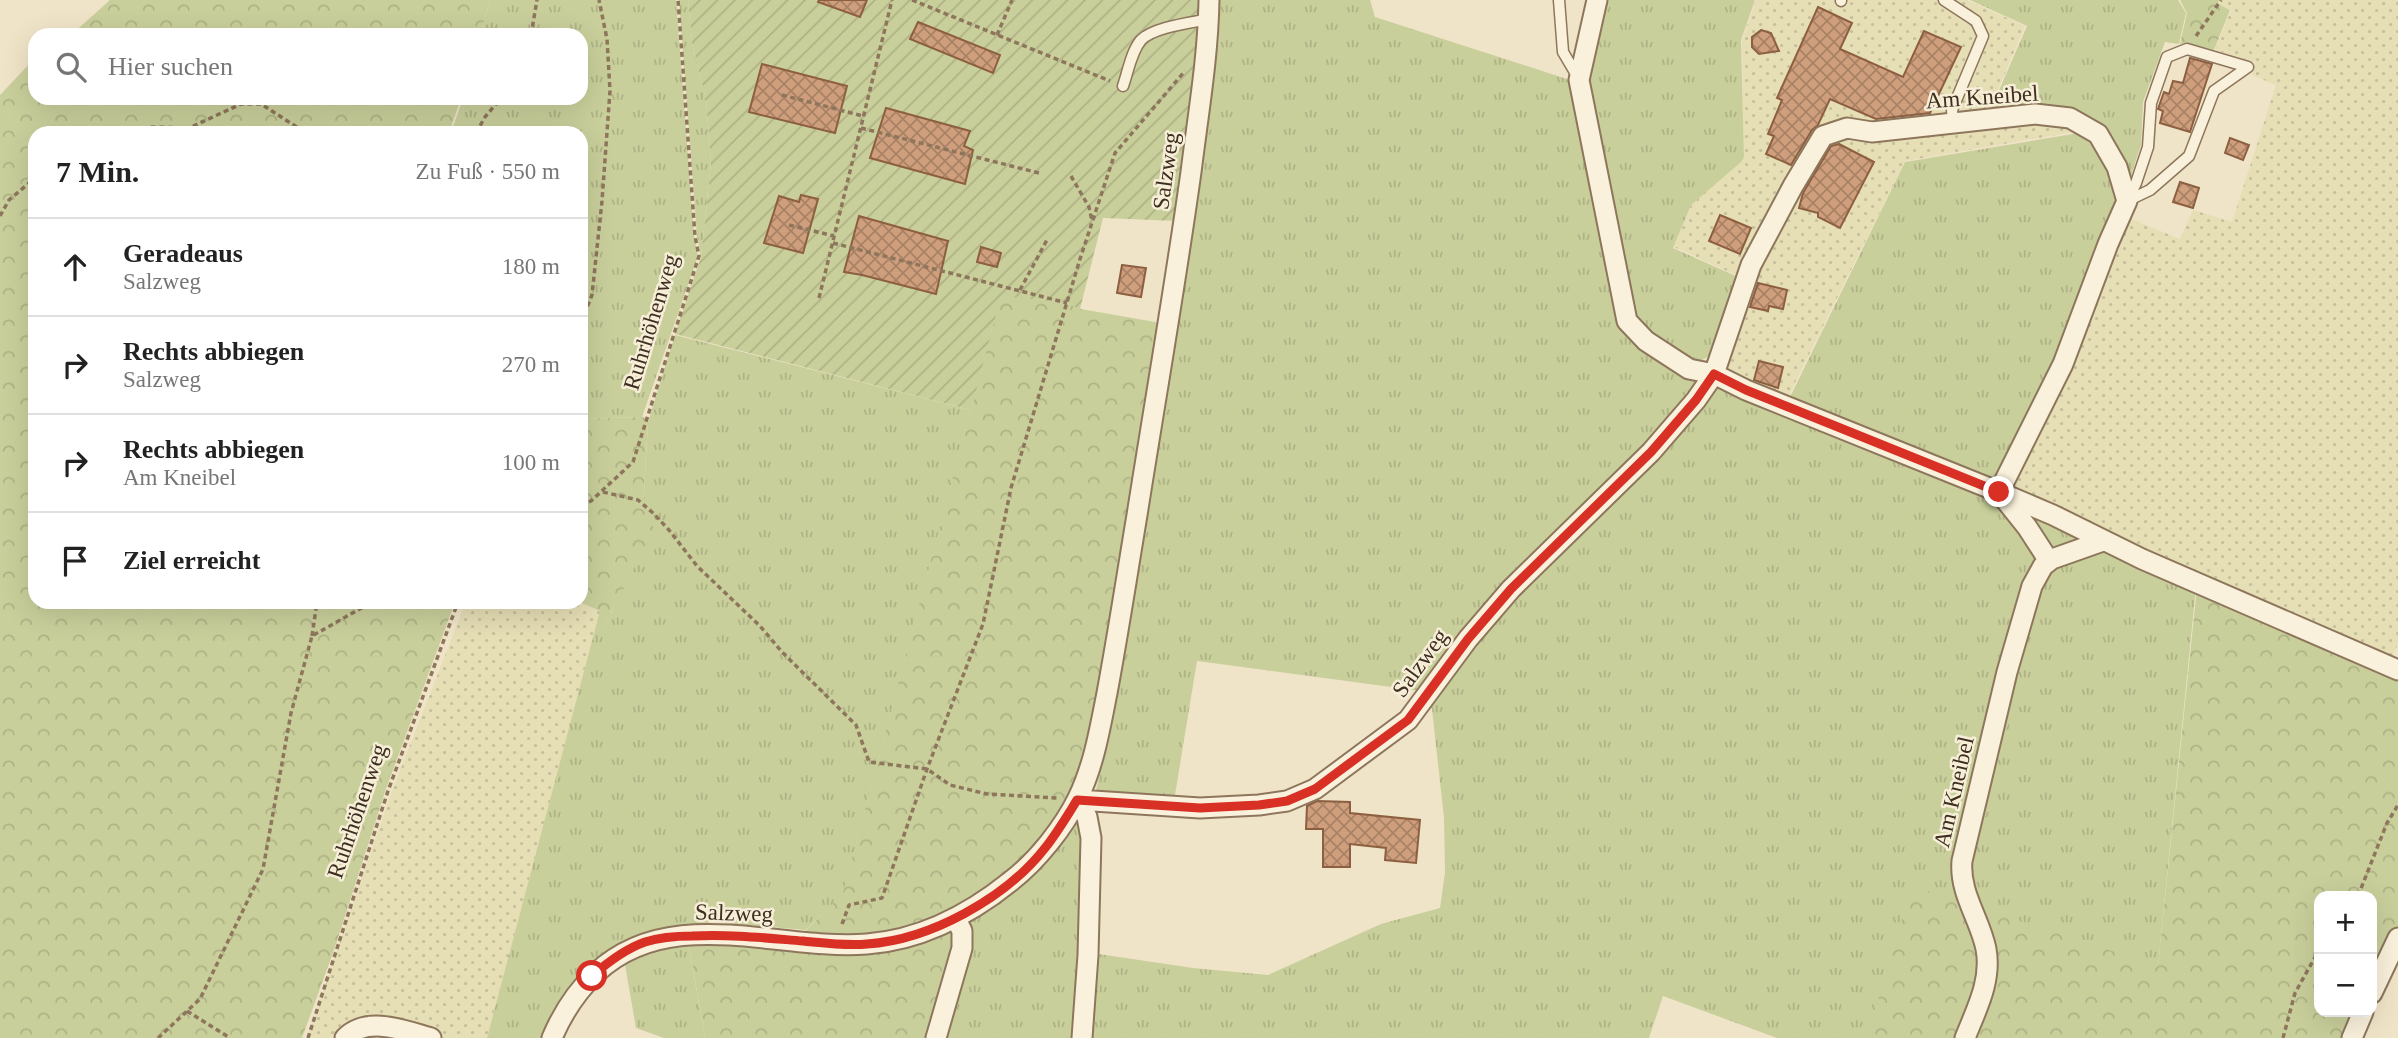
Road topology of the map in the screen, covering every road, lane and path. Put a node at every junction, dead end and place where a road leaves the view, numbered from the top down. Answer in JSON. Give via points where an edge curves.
{"nodes":[{"id":1,"x":537,"y":0,"type":"edge"},
{"id":2,"x":599,"y":0,"type":"edge"},
{"id":3,"x":678,"y":0,"type":"edge"},
{"id":4,"x":892,"y":0,"type":"edge"},
{"id":5,"x":912,"y":0,"type":"edge"},
{"id":6,"x":929,"y":0,"type":"edge"},
{"id":7,"x":1012,"y":0,"type":"edge"},
{"id":8,"x":1559,"y":0,"type":"edge"},
{"id":9,"x":1597,"y":0,"type":"edge"},
{"id":10,"x":1944,"y":0,"type":"edge"},
{"id":11,"x":2221,"y":0,"type":"edge"},
{"id":12,"x":927,"y":6,"type":"junction"},
{"id":13,"x":1209,"y":10,"type":"edge"},
{"id":14,"x":532,"y":28,"type":"edge"},
{"id":15,"x":997,"y":35,"type":"junction"},
{"id":16,"x":2187,"y":49,"type":"junction"},
{"id":17,"x":1205,"y":69,"type":"junction"},
{"id":18,"x":1579,"y":80,"type":"junction"},
{"id":19,"x":1123,"y":86,"type":"joint"},
{"id":20,"x":782,"y":95,"type":"dead end"},
{"id":21,"x":239,"y":105,"type":"edge"},
{"id":22,"x":263,"y":105,"type":"edge"},
{"id":23,"x":495,"y":105,"type":"edge"},
{"id":24,"x":863,"y":116,"type":"junction"},
{"id":25,"x":1953,"y":122,"type":"junction"},
{"id":26,"x":193,"y":126,"type":"edge"},
{"id":27,"x":295,"y":126,"type":"edge"},
{"id":28,"x":480,"y":126,"type":"edge"},
{"id":29,"x":860,"y":128,"type":"junction"},
{"id":30,"x":1039,"y":173,"type":"dead end"},
{"id":31,"x":1072,"y":176,"type":"dead end"},
{"id":32,"x":28,"y":184,"type":"edge"},
{"id":33,"x":2127,"y":201,"type":"junction"},
{"id":34,"x":0,"y":216,"type":"edge"},
{"id":35,"x":1093,"y":223,"type":"junction"},
{"id":36,"x":789,"y":225,"type":"dead end"},
{"id":37,"x":834,"y":236,"type":"junction"},
{"id":38,"x":1048,"y":238,"type":"dead end"},
{"id":39,"x":833,"y":243,"type":"junction"},
{"id":40,"x":1020,"y":290,"type":"junction"},
{"id":41,"x":819,"y":298,"type":"dead end"},
{"id":42,"x":1067,"y":303,"type":"junction"},
{"id":43,"x":588,"y":305,"type":"edge"},
{"id":44,"x":1714,"y":374,"type":"junction"},
{"id":45,"x":603,"y":492,"type":"junction"},
{"id":46,"x":1999,"y":492,"type":"junction"},
{"id":47,"x":588,"y":502,"type":"edge"},
{"id":48,"x":2103,"y":541,"type":"junction"},
{"id":49,"x":2049,"y":561,"type":"junction"},
{"id":50,"x":316,"y":609,"type":"edge"},
{"id":51,"x":360,"y":609,"type":"edge"},
{"id":52,"x":455,"y":609,"type":"edge"},
{"id":53,"x":312,"y":636,"type":"junction"},
{"id":54,"x":2398,"y":670,"type":"edge"},
{"id":55,"x":927,"y":769,"type":"junction"},
{"id":56,"x":1077,"y":800,"type":"junction"},
{"id":57,"x":2398,"y":805,"type":"edge"},
{"id":58,"x":2360,"y":891,"type":"edge"},
{"id":59,"x":956,"y":919,"type":"junction"},
{"id":60,"x":2398,"y":938,"type":"edge"},
{"id":61,"x":834,"y":944,"type":"junction"},
{"id":62,"x":2318,"y":954,"type":"edge"},
{"id":63,"x":2377,"y":982,"type":"edge"},
{"id":64,"x":187,"y":1011,"type":"junction"},
{"id":65,"x":2361,"y":1017,"type":"edge"},
{"id":66,"x":158,"y":1038,"type":"edge"},
{"id":67,"x":230,"y":1038,"type":"edge"},
{"id":68,"x":308,"y":1038,"type":"edge"},
{"id":69,"x":345,"y":1038,"type":"edge"},
{"id":70,"x":431,"y":1038,"type":"edge"},
{"id":71,"x":552,"y":1038,"type":"edge"},
{"id":72,"x":936,"y":1038,"type":"edge"},
{"id":73,"x":1082,"y":1038,"type":"edge"},
{"id":74,"x":1965,"y":1038,"type":"edge"},
{"id":75,"x":2283,"y":1038,"type":"edge"},
{"id":76,"x":2352,"y":1038,"type":"edge"}],
"edges":[{"from":1,"to":14,"type":"path"},
{"from":2,"to":43,"type":"path","via":[[610,91]]},
{"from":3,"to":45,"type":"path","name":"Ruhrhöhenweg","via":[[699,256],[633,462]]},
{"from":4,"to":24,"type":"path"},
{"from":5,"to":12,"type":"path"},
{"from":6,"to":12,"type":"path"},
{"from":7,"to":15,"type":"path"},
{"from":8,"to":18,"type":"lane","via":[[1563,52]]},
{"from":9,"to":18,"type":"street"},
{"from":10,"to":25,"type":"lane","via":[[1976,21],[1983,36],[1952,110]]},
{"from":11,"to":16,"type":"path"},
{"from":12,"to":15,"type":"path"},
{"from":13,"to":17,"type":"street","name":"Salzweg"},
{"from":13,"to":19,"type":"lane","via":[[1141,40]]},
{"from":15,"to":19,"type":"path"},
{"from":16,"to":33,"type":"lane","via":[[2167,57],[2151,103],[2148,147]]},
{"from":16,"to":33,"type":"lane","via":[[2248,67],[2214,91],[2189,156],[2150,190]]},
{"from":17,"to":35,"type":"path","via":[[1183,71],[1115,153]]},
{"from":17,"to":56,"type":"street","name":"Salzweg","via":[[1114,655],[1096,747]]},
{"from":18,"to":44,"type":"street","via":[[1627,321],[1646,341],[1689,369]]},
{"from":20,"to":24,"type":"path"},
{"from":21,"to":26,"type":"path"},
{"from":22,"to":27,"type":"path"},
{"from":23,"to":28,"type":"path"},
{"from":24,"to":29,"type":"path"},
{"from":25,"to":33,"type":"street","name":"Am Kneibel","via":[[2035,114],[2070,118],[2098,134],[2117,167]]},
{"from":25,"to":44,"type":"street","name":"Am Kneibel","via":[[1872,132],[1847,128],[1823,136],[1751,265]]},
{"from":29,"to":30,"type":"path"},
{"from":29,"to":37,"type":"path"},
{"from":31,"to":35,"type":"path"},
{"from":32,"to":34,"type":"path","via":[[9,200]]},
{"from":33,"to":46,"type":"street","via":[[2063,364]]},
{"from":35,"to":42,"type":"path"},
{"from":36,"to":37,"type":"path"},
{"from":37,"to":39,"type":"path"},
{"from":38,"to":40,"type":"path"},
{"from":39,"to":40,"type":"path"},
{"from":39,"to":41,"type":"path"},
{"from":40,"to":42,"type":"path"},
{"from":42,"to":55,"type":"path","via":[[1011,488],[982,624]]},
{"from":44,"to":46,"type":"street"},
{"from":44,"to":56,"type":"street","name":"Salzweg","via":[[1651,452],[1511,589],[1408,720],[1315,789],[1287,801],[1200,808]]},
{"from":45,"to":47,"type":"path","name":"Ruhrhöhenweg"},
{"from":45,"to":55,"type":"path","via":[[638,500],[653,513],[696,566],[856,725],[869,762]]},
{"from":46,"to":48,"type":"street"},
{"from":46,"to":49,"type":"street"},
{"from":48,"to":49,"type":"street"},
{"from":48,"to":54,"type":"street"},
{"from":49,"to":74,"type":"street","name":"Am Kneibel","via":[[2032,586],[1962,860],[1964,886],[1986,947],[1988,969]]},
{"from":50,"to":53,"type":"path"},
{"from":51,"to":53,"type":"path"},
{"from":52,"to":68,"type":"path","name":"Ruhrhöhenweg","via":[[388,791]]},
{"from":53,"to":64,"type":"path","via":[[291,713],[263,869],[200,999]]},
{"from":55,"to":56,"type":"path","via":[[950,785],[987,794]]},
{"from":55,"to":61,"type":"path","via":[[882,898],[849,905]]},
{"from":56,"to":59,"type":"street","name":"Salzweg","via":[[1028,866]]},
{"from":56,"to":73,"type":"street","via":[[1087,817],[1091,838]]},
{"from":57,"to":58,"type":"path"},
{"from":59,"to":61,"type":"street","name":"Salzweg","via":[[899,940]]},
{"from":59,"to":72,"type":"street","via":[[962,948]]},
{"from":60,"to":63,"type":"street"},
{"from":61,"to":71,"type":"street","name":"Salzweg","via":[[725,934],[663,937],[643,943],[608,962],[572,998]]},
{"from":62,"to":75,"type":"path","via":[[2295,993]]},
{"from":64,"to":66,"type":"path"},
{"from":64,"to":67,"type":"path"},
{"from":65,"to":76,"type":"street"},
{"from":69,"to":70,"type":"street","via":[[372,1026]]}]}
